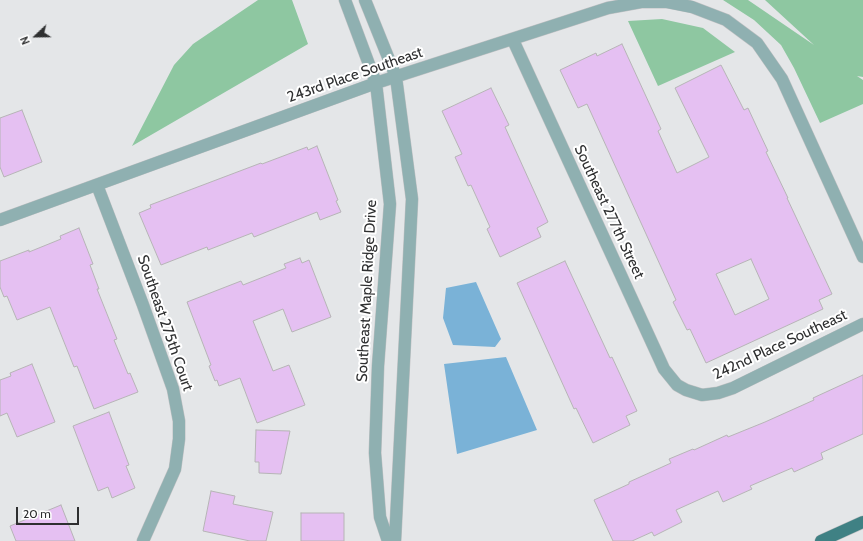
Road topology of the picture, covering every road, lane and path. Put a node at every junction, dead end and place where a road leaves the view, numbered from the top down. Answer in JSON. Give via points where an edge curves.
{"nodes":[{"id":1,"x":345,"y":0,"type":"edge"},
{"id":2,"x":365,"y":0,"type":"edge"},
{"id":3,"x":513,"y":40,"type":"junction"},
{"id":4,"x":396,"y":77,"type":"junction"},
{"id":5,"x":376,"y":83,"type":"junction"},
{"id":6,"x":97,"y":185,"type":"junction"},
{"id":7,"x":0,"y":220,"type":"edge"},
{"id":8,"x":863,"y":257,"type":"edge"},
{"id":9,"x":863,"y":324,"type":"edge"},
{"id":10,"x":686,"y":390,"type":"joint"},
{"id":11,"x":863,"y":522,"type":"edge"},
{"id":12,"x":143,"y":541,"type":"edge"},
{"id":13,"x":388,"y":541,"type":"edge"},
{"id":14,"x":395,"y":541,"type":"edge"},
{"id":15,"x":821,"y":541,"type":"edge"}],
"edges":[{"from":1,"to":5,"type":"street","name":"Southeast Maple Ridge Drive"},
{"from":2,"to":4,"type":"street"},
{"from":3,"to":4,"type":"street","name":"243rd Place Southeast"},
{"from":3,"to":8,"type":"street","name":"243rd Place Southeast","via":[[608,8],[641,2],[667,2],[692,7],[726,20],[757,43],[782,79]]},
{"from":3,"to":10,"type":"street","name":"Southeast 277th Street","via":[[664,369],[677,385]]},
{"from":4,"to":5,"type":"street","name":"243rd Place Southeast"},
{"from":4,"to":14,"type":"street","via":[[412,199]]},
{"from":5,"to":6,"type":"street","name":"243rd Place Southeast"},
{"from":5,"to":13,"type":"street","name":"Southeast Maple Ridge Drive","via":[[390,204],[378,366],[375,453],[380,517]]},
{"from":6,"to":7,"type":"street","name":"243rd Place Southeast"},
{"from":6,"to":12,"type":"street","name":"Southeast 275th Court","via":[[173,389],[179,421],[175,469]]},
{"from":9,"to":10,"type":"street","name":"242nd Place Southeast","via":[[733,388],[702,395]]},
{"from":11,"to":15,"type":"main road"}]}
